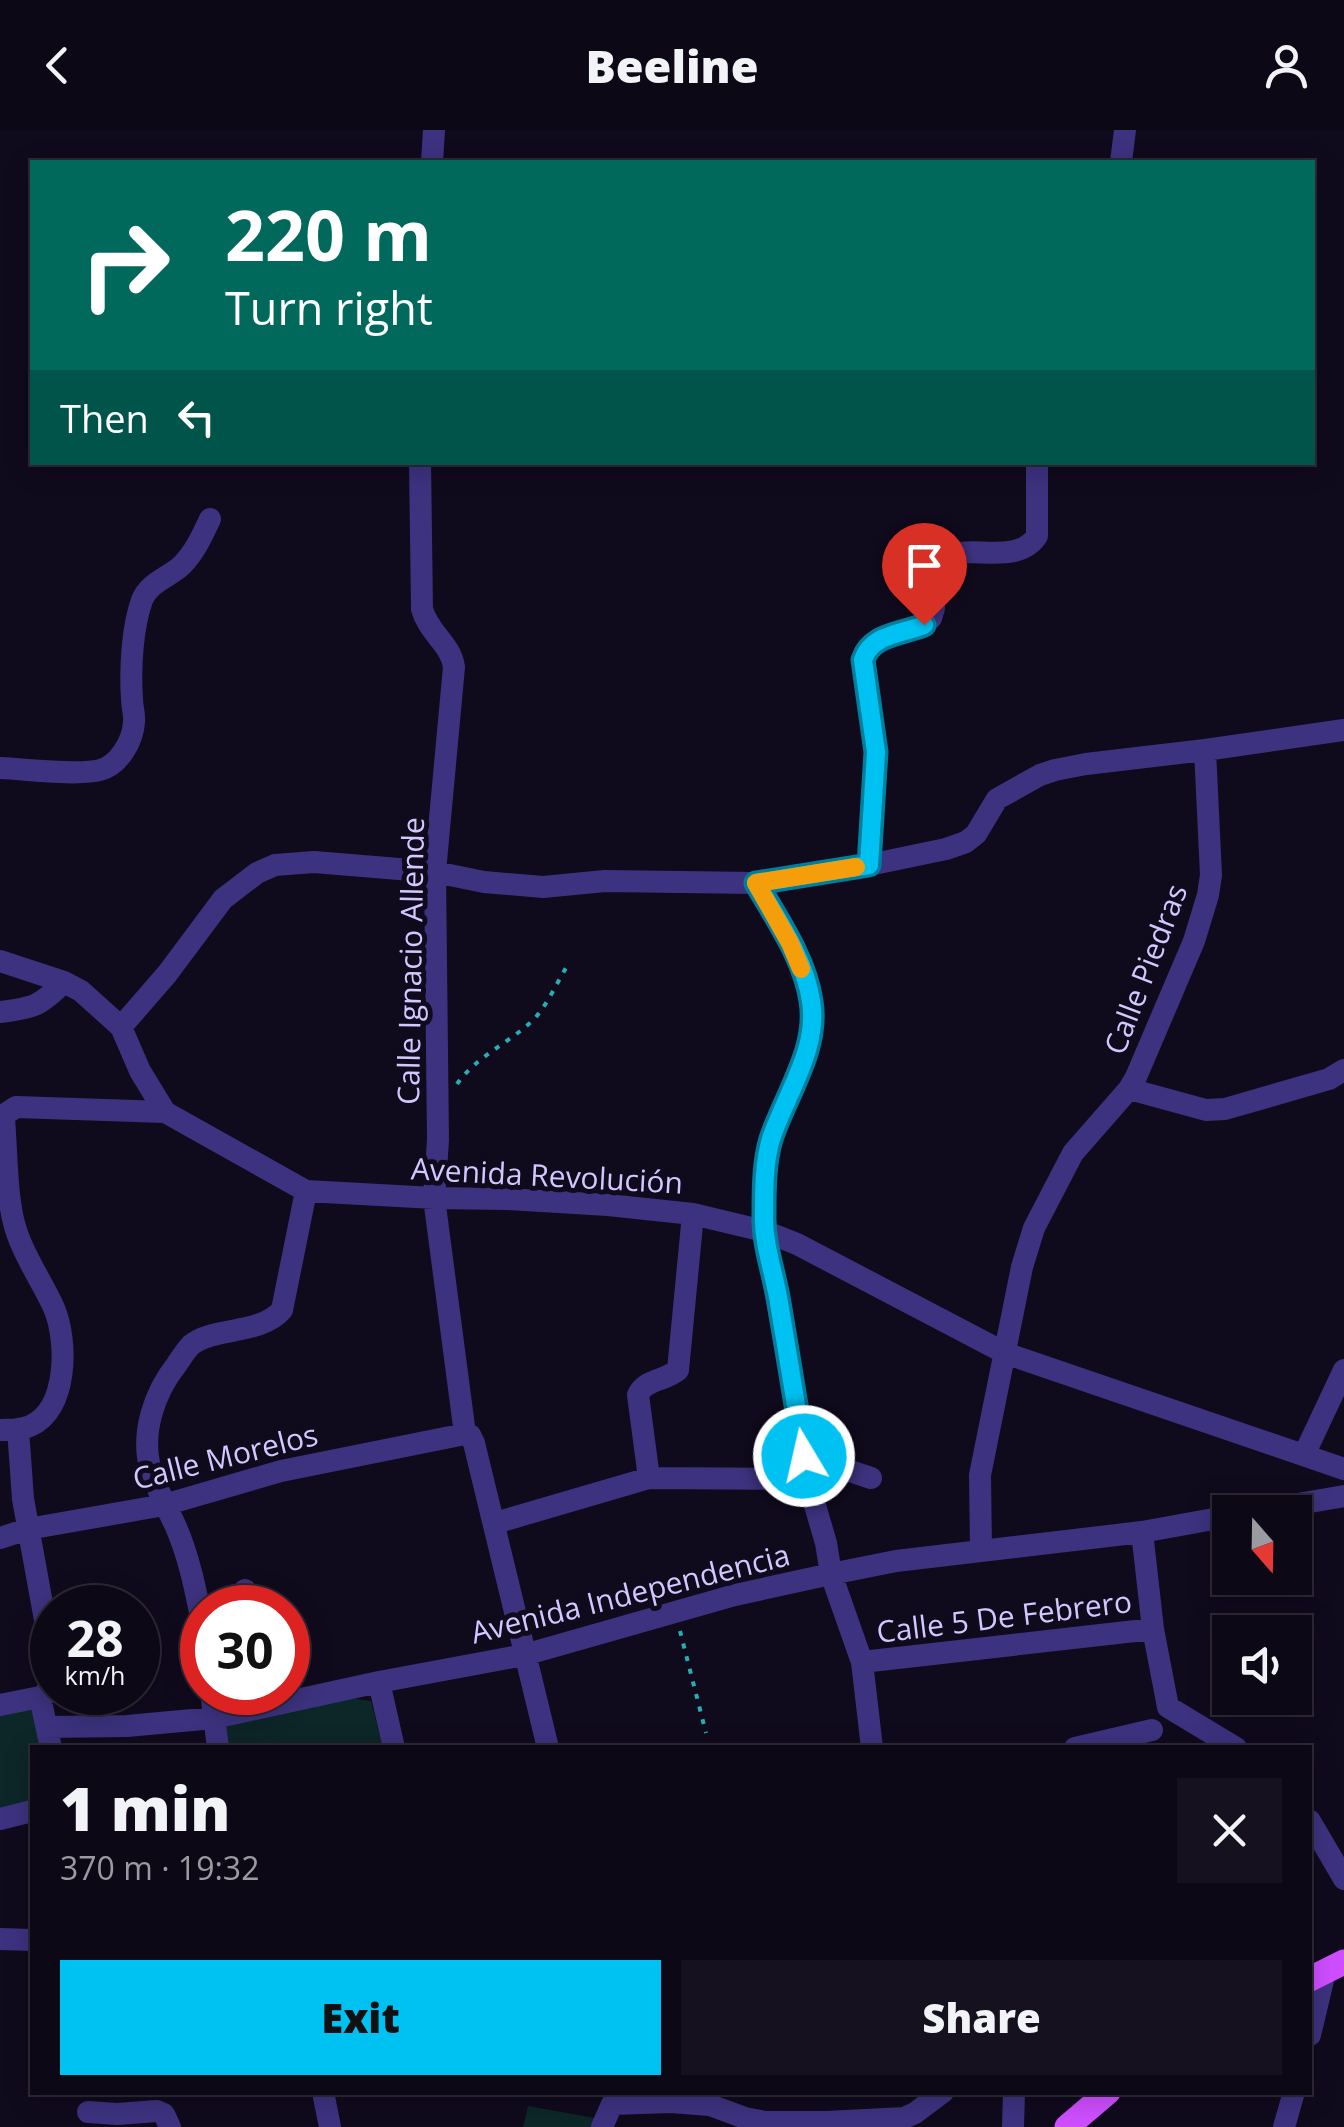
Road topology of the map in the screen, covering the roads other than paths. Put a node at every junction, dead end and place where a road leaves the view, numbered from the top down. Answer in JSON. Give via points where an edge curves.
{"nodes":[{"id":1,"x":434,"y":130,"type":"edge"},
{"id":2,"x":1125,"y":130,"type":"edge"},
{"id":3,"x":432,"y":160,"type":"edge"},
{"id":4,"x":1121,"y":160,"type":"edge"},
{"id":5,"x":420,"y":465,"type":"edge"},
{"id":6,"x":1037,"y":465,"type":"edge"},
{"id":7,"x":210,"y":520,"type":"dead end"},
{"id":8,"x":1344,"y":730,"type":"edge"},
{"id":9,"x":1206,"y":750,"type":"junction"},
{"id":10,"x":0,"y":768,"type":"edge"},
{"id":11,"x":869,"y":865,"type":"junction"},
{"id":12,"x":435,"y":872,"type":"junction"},
{"id":13,"x":756,"y":883,"type":"junction"},
{"id":14,"x":0,"y":961,"type":"edge"},
{"id":15,"x":64,"y":982,"type":"junction"},
{"id":16,"x":0,"y":1012,"type":"edge"},
{"id":17,"x":122,"y":1027,"type":"junction"},
{"id":18,"x":1344,"y":1070,"type":"edge"},
{"id":19,"x":1129,"y":1089,"type":"junction"},
{"id":20,"x":164,"y":1112,"type":"junction"},
{"id":21,"x":306,"y":1191,"type":"junction"},
{"id":22,"x":434,"y":1198,"type":"junction"},
{"id":23,"x":693,"y":1214,"type":"junction"},
{"id":24,"x":764,"y":1231,"type":"junction"},
{"id":25,"x":1005,"y":1353,"type":"junction"},
{"id":26,"x":1344,"y":1370,"type":"edge"},
{"id":27,"x":9,"y":1430,"type":"edge"},
{"id":28,"x":465,"y":1434,"type":"junction"},
{"id":29,"x":1304,"y":1455,"type":"junction"},
{"id":30,"x":807,"y":1468,"type":"junction"},
{"id":31,"x":1344,"y":1469,"type":"edge"},
{"id":32,"x":648,"y":1478,"type":"junction"},
{"id":33,"x":871,"y":1478,"type":"dead end"},
{"id":34,"x":1344,"y":1496,"type":"edge"},
{"id":35,"x":1312,"y":1502,"type":"edge"},
{"id":36,"x":164,"y":1505,"type":"junction"},
{"id":37,"x":1212,"y":1519,"type":"edge"},
{"id":38,"x":495,"y":1522,"type":"junction"},
{"id":39,"x":28,"y":1529,"type":"junction"},
{"id":40,"x":1142,"y":1532,"type":"junction"},
{"id":41,"x":0,"y":1538,"type":"edge"},
{"id":42,"x":982,"y":1550,"type":"junction"},
{"id":43,"x":831,"y":1574,"type":"junction"},
{"id":44,"x":38,"y":1585,"type":"edge"},
{"id":45,"x":193,"y":1585,"type":"edge"},
{"id":46,"x":1153,"y":1628,"type":"junction"},
{"id":47,"x":524,"y":1656,"type":"junction"},
{"id":48,"x":862,"y":1662,"type":"junction"},
{"id":49,"x":380,"y":1682,"type":"junction"},
{"id":50,"x":310,"y":1692,"type":"edge"},
{"id":51,"x":30,"y":1699,"type":"edge"},
{"id":52,"x":0,"y":1705,"type":"edge"},
{"id":53,"x":1168,"y":1707,"type":"junction"},
{"id":54,"x":214,"y":1715,"type":"edge"},
{"id":55,"x":222,"y":1715,"type":"edge"},
{"id":56,"x":214,"y":1718,"type":"junction"},
{"id":57,"x":49,"y":1737,"type":"edge"},
{"id":58,"x":1148,"y":1739,"type":"edge"},
{"id":59,"x":218,"y":1745,"type":"edge"},
{"id":60,"x":393,"y":1745,"type":"edge"},
{"id":61,"x":547,"y":1745,"type":"edge"},
{"id":62,"x":872,"y":1745,"type":"edge"},
{"id":63,"x":1099,"y":1745,"type":"edge"},
{"id":64,"x":1231,"y":1745,"type":"edge"},
{"id":65,"x":30,"y":1812,"type":"edge"},
{"id":66,"x":0,"y":1819,"type":"edge"},
{"id":67,"x":1312,"y":1825,"type":"edge"},
{"id":68,"x":1344,"y":1879,"type":"edge"},
{"id":69,"x":0,"y":1939,"type":"edge"},
{"id":70,"x":30,"y":1940,"type":"edge"},
{"id":71,"x":1326,"y":1971,"type":"edge"},
{"id":72,"x":1312,"y":2027,"type":"edge"},
{"id":73,"x":324,"y":2095,"type":"edge"},
{"id":74,"x":939,"y":2095,"type":"edge"},
{"id":75,"x":1014,"y":2095,"type":"edge"},
{"id":76,"x":1104,"y":2095,"type":"edge"},
{"id":77,"x":1293,"y":2095,"type":"edge"},
{"id":78,"x":612,"y":2098,"type":"edge"},
{"id":79,"x":708,"y":2099,"type":"edge"},
{"id":80,"x":150,"y":2102,"type":"edge"},
{"id":81,"x":88,"y":2110,"type":"edge"},
{"id":82,"x":170,"y":2127,"type":"edge"},
{"id":83,"x":330,"y":2127,"type":"edge"},
{"id":84,"x":602,"y":2127,"type":"edge"},
{"id":85,"x":1013,"y":2127,"type":"edge"},
{"id":86,"x":1067,"y":2127,"type":"edge"},
{"id":87,"x":1284,"y":2127,"type":"edge"}],
"edges":[{"from":1,"to":3,"type":"street"},
{"from":2,"to":4,"type":"street"},
{"from":5,"to":12,"type":"street","name":"Calle Ignacio Allende","via":[[420,590],[426,623],[454,667]]},
{"from":6,"to":11,"type":"street","via":[[1032,543],[1015,552],[941,559],[934,569],[931,618],[866,650],[876,752]]},
{"from":7,"to":10,"type":"street","via":[[193,554],[142,600],[134,645],[134,722],[112,764],[80,771]]},
{"from":8,"to":9,"type":"street"},
{"from":9,"to":11,"type":"street","via":[[1040,774],[997,799],[972,838]]},
{"from":9,"to":19,"type":"street","name":"Calle Piedras","via":[[1208,895]]},
{"from":11,"to":13,"type":"street"},
{"from":12,"to":13,"type":"street","via":[[543,886]]},
{"from":12,"to":17,"type":"street","via":[[314,862],[257,873],[223,899]]},
{"from":12,"to":22,"type":"street","name":"Calle Ignacio Allende"},
{"from":13,"to":24,"type":"street","via":[[806,980],[813,1020],[767,1156]]},
{"from":14,"to":15,"type":"street"},
{"from":15,"to":16,"type":"street","via":[[46,1001]]},
{"from":15,"to":17,"type":"street"},
{"from":17,"to":20,"type":"street"},
{"from":18,"to":19,"type":"street","via":[[1226,1109],[1206,1110]]},
{"from":19,"to":25,"type":"street","name":"Calle Piedras","via":[[1073,1153],[1034,1228]]},
{"from":20,"to":21,"type":"street","name":"Avenida Revolución"},
{"from":20,"to":27,"type":"street","name":"Avenida Revolución","via":[[16,1107],[6,1113],[15,1230],[54,1308],[64,1361],[48,1412],[28,1428]]},
{"from":21,"to":22,"type":"street","name":"Avenida Revolución"},
{"from":21,"to":36,"type":"street","via":[[282,1310],[268,1322],[191,1345],[154,1404],[147,1446]]},
{"from":22,"to":23,"type":"street","name":"Avenida Revolución"},
{"from":22,"to":28,"type":"street","name":"Calle Ignacio Allende"},
{"from":23,"to":24,"type":"street","name":"Avenida Revolución"},
{"from":23,"to":32,"type":"street","via":[[678,1370],[645,1384],[638,1395]]},
{"from":24,"to":25,"type":"street","name":"Avenida Revolución"},
{"from":24,"to":30,"type":"street"},
{"from":25,"to":29,"type":"street","name":"Avenida Revolución"},
{"from":25,"to":42,"type":"street","name":"Calle Piedras","via":[[980,1475]]},
{"from":26,"to":29,"type":"street"},
{"from":27,"to":39,"type":"street"},
{"from":28,"to":36,"type":"street","name":"Calle Morelos","via":[[281,1470]]},
{"from":28,"to":38,"type":"street","name":"Calle Ignacio Allende","via":[[474,1443]]},
{"from":29,"to":31,"type":"street","name":"Avenida Revolución"},
{"from":30,"to":32,"type":"street"},
{"from":30,"to":33,"type":"street"},
{"from":30,"to":43,"type":"street"},
{"from":32,"to":38,"type":"street"},
{"from":34,"to":35,"type":"street"},
{"from":36,"to":39,"type":"street","name":"Calle Morelos"},
{"from":36,"to":45,"type":"street"},
{"from":37,"to":40,"type":"street","name":"Avenida Independencia"},
{"from":38,"to":47,"type":"street","name":"Calle Ignacio Allende"},
{"from":39,"to":41,"type":"street","name":"Calle Morelos"},
{"from":39,"to":44,"type":"street"},
{"from":40,"to":42,"type":"street","name":"Avenida Independencia"},
{"from":40,"to":46,"type":"street"},
{"from":42,"to":43,"type":"street","name":"Avenida Independencia"},
{"from":43,"to":47,"type":"street","name":"Avenida Independencia"},
{"from":43,"to":48,"type":"street"},
{"from":46,"to":48,"type":"street","name":"Calle 5 De Febrero"},
{"from":46,"to":53,"type":"street"},
{"from":47,"to":49,"type":"street","name":"Avenida Independencia"},
{"from":47,"to":61,"type":"street","name":"Calle Ignacio Allende"},
{"from":48,"to":62,"type":"street"},
{"from":49,"to":50,"type":"street","name":"Avenida Independencia"},
{"from":49,"to":60,"type":"street"},
{"from":51,"to":52,"type":"street"},
{"from":53,"to":58,"type":"street"},
{"from":53,"to":64,"type":"street"},
{"from":54,"to":56,"type":"street"},
{"from":55,"to":56,"type":"street","name":"Avenida Independencia"},
{"from":56,"to":57,"type":"street","name":"Avenida Independencia"},
{"from":56,"to":59,"type":"street"},
{"from":58,"to":63,"type":"street"},
{"from":65,"to":66,"type":"street"},
{"from":67,"to":68,"type":"street"},
{"from":69,"to":70,"type":"street"},
{"from":71,"to":72,"type":"street"},
{"from":73,"to":83,"type":"street"},
{"from":74,"to":79,"type":"street","via":[[914,2114],[890,2120],[765,2122]]},
{"from":75,"to":85,"type":"street"},
{"from":76,"to":86,"type":"main road"},
{"from":77,"to":87,"type":"street"},
{"from":78,"to":79,"type":"street"},
{"from":78,"to":84,"type":"street"},
{"from":80,"to":81,"type":"street","via":[[117,2114]]},
{"from":80,"to":82,"type":"street"}]}
